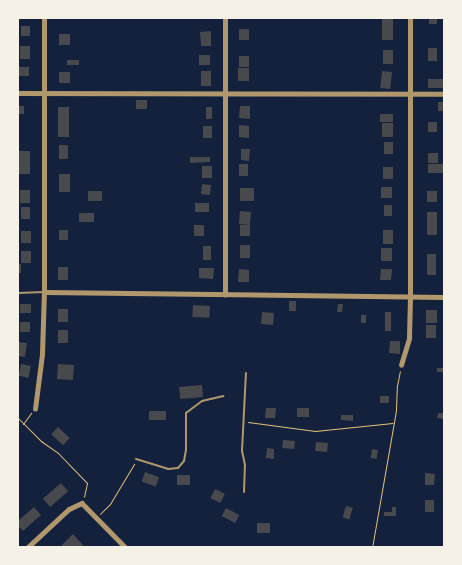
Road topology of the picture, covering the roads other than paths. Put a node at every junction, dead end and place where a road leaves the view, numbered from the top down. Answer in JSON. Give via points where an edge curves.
{"nodes":[{"id":1,"x":44,"y":18,"type":"edge"},
{"id":2,"x":225,"y":18,"type":"edge"},
{"id":3,"x":410,"y":18,"type":"edge"},
{"id":4,"x":18,"y":93,"type":"edge"},
{"id":5,"x":44,"y":93,"type":"junction"},
{"id":6,"x":225,"y":94,"type":"junction"},
{"id":7,"x":409,"y":94,"type":"junction"},
{"id":8,"x":444,"y":94,"type":"edge"},
{"id":9,"x":44,"y":292,"type":"junction"},
{"id":10,"x":18,"y":293,"type":"edge"},
{"id":11,"x":225,"y":295,"type":"junction"},
{"id":12,"x":410,"y":296,"type":"junction"},
{"id":13,"x":444,"y":296,"type":"edge"},
{"id":14,"x":401,"y":365,"type":"road end"},
{"id":15,"x":246,"y":373,"type":"dead end"},
{"id":16,"x":223,"y":396,"type":"dead end"},
{"id":17,"x":35,"y":409,"type":"road end"},
{"id":18,"x":136,"y":459,"type":"road end"},
{"id":19,"x":244,"y":492,"type":"dead end"},
{"id":20,"x":27,"y":548,"type":"edge"},
{"id":21,"x":126,"y":548,"type":"edge"}],
"edges":[{"from":1,"to":5,"type":"street"},
{"from":2,"to":6,"type":"street"},
{"from":3,"to":7,"type":"street"},
{"from":4,"to":5,"type":"street"},
{"from":5,"to":6,"type":"street"},
{"from":5,"to":9,"type":"street"},
{"from":6,"to":7,"type":"street"},
{"from":6,"to":11,"type":"street"},
{"from":7,"to":8,"type":"street"},
{"from":7,"to":12,"type":"street"},
{"from":9,"to":10,"type":"lane"},
{"from":9,"to":11,"type":"street"},
{"from":9,"to":17,"type":"street","via":[[42,354]]},
{"from":11,"to":12,"type":"street"},
{"from":12,"to":13,"type":"street"},
{"from":12,"to":14,"type":"street","via":[[409,338]]},
{"from":15,"to":19,"type":"lane","via":[[242,451]]},
{"from":16,"to":18,"type":"lane","via":[[202,402],[186,413],[186,450],[184,461],[178,468],[168,469]]},
{"from":20,"to":21,"type":"street","via":[[69,509],[82,503]]}]}
